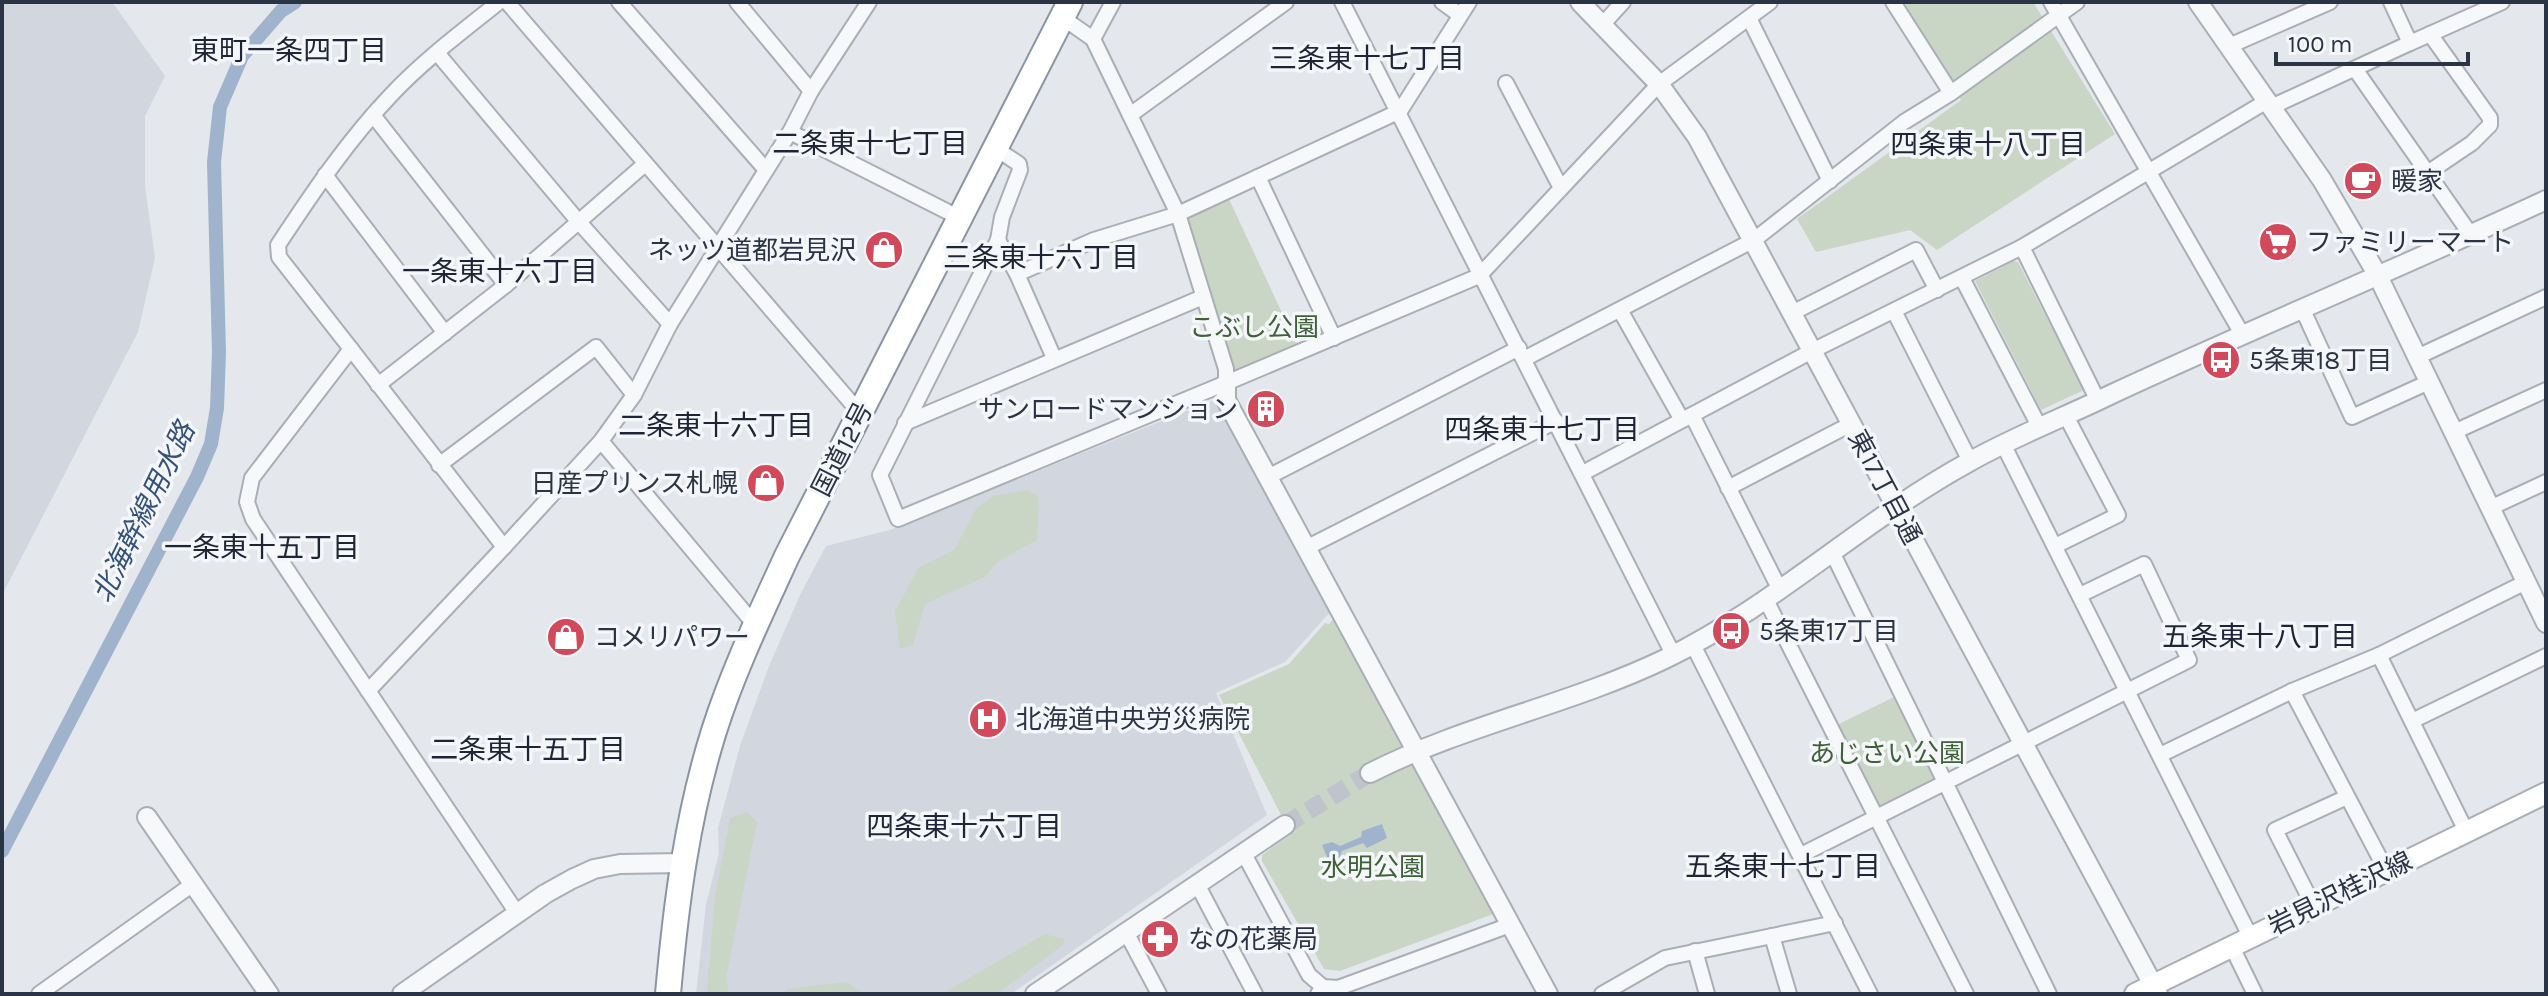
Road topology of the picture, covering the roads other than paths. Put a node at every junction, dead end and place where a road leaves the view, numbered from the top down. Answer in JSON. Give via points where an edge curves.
{"nodes":[{"id":1,"x":499,"y":2,"type":"edge"},
{"id":2,"x":507,"y":2,"type":"edge"},
{"id":3,"x":619,"y":2,"type":"edge"},
{"id":4,"x":737,"y":2,"type":"edge"},
{"id":5,"x":851,"y":2,"type":"edge"},
{"id":6,"x":1113,"y":2,"type":"edge"},
{"id":7,"x":1286,"y":2,"type":"edge"},
{"id":8,"x":1342,"y":2,"type":"edge"},
{"id":9,"x":1442,"y":2,"type":"edge"},
{"id":10,"x":1580,"y":2,"type":"edge"},
{"id":11,"x":1623,"y":2,"type":"edge"},
{"id":12,"x":1770,"y":2,"type":"edge"},
{"id":13,"x":1893,"y":2,"type":"edge"},
{"id":14,"x":2051,"y":2,"type":"edge"},
{"id":15,"x":2077,"y":2,"type":"edge"},
{"id":16,"x":2198,"y":2,"type":"edge"},
{"id":17,"x":2330,"y":2,"type":"edge"},
{"id":18,"x":2391,"y":2,"type":"edge"},
{"id":19,"x":2502,"y":2,"type":"edge"},
{"id":20,"x":865,"y":8,"type":"edge"},
{"id":21,"x":1464,"y":8,"type":"edge"},
{"id":22,"x":1067,"y":10,"type":"edge"},
{"id":23,"x":2059,"y":16,"type":"junction"},
{"id":24,"x":1749,"y":18,"type":"junction"},
{"id":25,"x":1602,"y":25,"type":"junction"},
{"id":26,"x":2430,"y":34,"type":"junction"},
{"id":27,"x":1093,"y":39,"type":"junction"},
{"id":28,"x":2410,"y":43,"type":"junction"},
{"id":29,"x":2229,"y":46,"type":"junction"},
{"id":30,"x":438,"y":54,"type":"junction"},
{"id":31,"x":2355,"y":69,"type":"junction"},
{"id":32,"x":1506,"y":83,"type":"dead end"},
{"id":33,"x":1659,"y":84,"type":"junction"},
{"id":34,"x":811,"y":91,"type":"junction"},
{"id":35,"x":1951,"y":93,"type":"junction"},
{"id":36,"x":2269,"y":104,"type":"junction"},
{"id":37,"x":1400,"y":111,"type":"junction"},
{"id":38,"x":373,"y":115,"type":"junction"},
{"id":39,"x":1130,"y":115,"type":"junction"},
{"id":40,"x":790,"y":132,"type":"junction"},
{"id":41,"x":995,"y":148,"type":"junction"},
{"id":42,"x":645,"y":164,"type":"junction"},
{"id":43,"x":766,"y":170,"type":"junction"},
{"id":44,"x":2149,"y":171,"type":"junction"},
{"id":45,"x":2429,"y":172,"type":"junction"},
{"id":46,"x":325,"y":175,"type":"junction"},
{"id":47,"x":1258,"y":177,"type":"junction"},
{"id":48,"x":1830,"y":181,"type":"junction"},
{"id":49,"x":1561,"y":188,"type":"junction"},
{"id":50,"x":2546,"y":200,"type":"edge"},
{"id":51,"x":1178,"y":214,"type":"junction"},
{"id":52,"x":960,"y":218,"type":"junction"},
{"id":53,"x":578,"y":221,"type":"junction"},
{"id":54,"x":2471,"y":235,"type":"junction"},
{"id":55,"x":998,"y":240,"type":"junction"},
{"id":56,"x":1754,"y":240,"type":"junction"},
{"id":57,"x":717,"y":247,"type":"junction"},
{"id":58,"x":2022,"y":247,"type":"junction"},
{"id":59,"x":1017,"y":274,"type":"junction"},
{"id":60,"x":2377,"y":274,"type":"junction"},
{"id":61,"x":1479,"y":276,"type":"junction"},
{"id":62,"x":1962,"y":278,"type":"junction"},
{"id":63,"x":506,"y":285,"type":"junction"},
{"id":64,"x":1937,"y":290,"type":"junction"},
{"id":65,"x":1203,"y":297,"type":"junction"},
{"id":66,"x":2546,"y":297,"type":"edge"},
{"id":67,"x":2302,"y":308,"type":"junction"},
{"id":68,"x":1620,"y":310,"type":"junction"},
{"id":69,"x":1894,"y":311,"type":"junction"},
{"id":70,"x":1792,"y":313,"type":"junction"},
{"id":71,"x":670,"y":324,"type":"junction"},
{"id":72,"x":445,"y":333,"type":"junction"},
{"id":73,"x":2242,"y":334,"type":"junction"},
{"id":74,"x":1334,"y":338,"type":"junction"},
{"id":75,"x":351,"y":349,"type":"junction"},
{"id":76,"x":1812,"y":351,"type":"junction"},
{"id":77,"x":1522,"y":354,"type":"junction"},
{"id":78,"x":2417,"y":357,"type":"junction"},
{"id":79,"x":1054,"y":358,"type":"junction"},
{"id":80,"x":2429,"y":382,"type":"junction"},
{"id":81,"x":1226,"y":383,"type":"junction"},
{"id":82,"x":378,"y":385,"type":"junction"},
{"id":83,"x":2546,"y":390,"type":"edge"},
{"id":84,"x":634,"y":395,"type":"junction"},
{"id":85,"x":2098,"y":401,"type":"junction"},
{"id":86,"x":860,"y":413,"type":"junction"},
{"id":87,"x":2066,"y":416,"type":"junction"},
{"id":88,"x":1687,"y":418,"type":"junction"},
{"id":89,"x":1556,"y":421,"type":"junction"},
{"id":90,"x":905,"y":423,"type":"junction"},
{"id":91,"x":1851,"y":424,"type":"junction"},
{"id":92,"x":2040,"y":428,"type":"junction"},
{"id":93,"x":2454,"y":432,"type":"junction"},
{"id":94,"x":601,"y":441,"type":"junction"},
{"id":95,"x":2003,"y":444,"type":"junction"},
{"id":96,"x":1970,"y":461,"type":"junction"},
{"id":97,"x":439,"y":465,"type":"junction"},
{"id":98,"x":1583,"y":473,"type":"junction"},
{"id":99,"x":1268,"y":477,"type":"junction"},
{"id":100,"x":2546,"y":482,"type":"edge"},
{"id":101,"x":1728,"y":488,"type":"junction"},
{"id":102,"x":1896,"y":506,"type":"junction"},
{"id":103,"x":2490,"y":508,"type":"junction"},
{"id":104,"x":2055,"y":546,"type":"junction"},
{"id":105,"x":504,"y":547,"type":"junction"},
{"id":106,"x":1306,"y":548,"type":"junction"},
{"id":107,"x":1832,"y":552,"type":"junction"},
{"id":108,"x":2526,"y":582,"type":"junction"},
{"id":109,"x":1772,"y":593,"type":"junction"},
{"id":110,"x":2080,"y":595,"type":"junction"},
{"id":111,"x":2546,"y":623,"type":"edge"},
{"id":112,"x":755,"y":625,"type":"junction"},
{"id":113,"x":1693,"y":645,"type":"junction"},
{"id":114,"x":1673,"y":654,"type":"junction"},
{"id":115,"x":2379,"y":655,"type":"junction"},
{"id":116,"x":2546,"y":656,"type":"edge"},
{"id":117,"x":2128,"y":690,"type":"junction"},
{"id":118,"x":368,"y":691,"type":"junction"},
{"id":119,"x":2292,"y":691,"type":"junction"},
{"id":120,"x":2412,"y":721,"type":"junction"},
{"id":121,"x":2023,"y":741,"type":"junction"},
{"id":122,"x":1417,"y":750,"type":"junction"},
{"id":123,"x":2160,"y":755,"type":"junction"},
{"id":124,"x":1370,"y":773,"type":"tunnel mouth"},
{"id":125,"x":1944,"y":782,"type":"junction"},
{"id":126,"x":2546,"y":793,"type":"edge"},
{"id":127,"x":2347,"y":797,"type":"junction"},
{"id":128,"x":147,"y":817,"type":"dead end"},
{"id":129,"x":1876,"y":817,"type":"junction"},
{"id":130,"x":1285,"y":825,"type":"tunnel mouth"},
{"id":131,"x":2466,"y":831,"type":"junction"},
{"id":132,"x":1243,"y":852,"type":"junction"},
{"id":133,"x":1801,"y":855,"type":"junction"},
{"id":134,"x":682,"y":863,"type":"junction"},
{"id":135,"x":2386,"y":870,"type":"junction"},
{"id":136,"x":193,"y":884,"type":"junction"},
{"id":137,"x":1197,"y":884,"type":"junction"},
{"id":138,"x":2314,"y":907,"type":"junction"},
{"id":139,"x":517,"y":913,"type":"junction"},
{"id":140,"x":675,"y":919,"type":"junction"},
{"id":141,"x":1835,"y":923,"type":"junction"},
{"id":142,"x":1510,"y":925,"type":"junction"},
{"id":143,"x":1126,"y":932,"type":"junction"},
{"id":144,"x":1772,"y":936,"type":"junction"},
{"id":145,"x":2242,"y":942,"type":"junction"},
{"id":146,"x":1695,"y":951,"type":"junction"},
{"id":147,"x":1060,"y":987,"type":"edge"},
{"id":148,"x":1320,"y":990,"type":"edge"},
{"id":149,"x":2149,"y":991,"type":"edge"},
{"id":150,"x":46,"y":992,"type":"edge"},
{"id":151,"x":269,"y":994,"type":"edge"},
{"id":152,"x":402,"y":994,"type":"edge"},
{"id":153,"x":660,"y":994,"type":"edge"},
{"id":154,"x":668,"y":994,"type":"edge"},
{"id":155,"x":1035,"y":994,"type":"edge"},
{"id":156,"x":1159,"y":994,"type":"edge"},
{"id":157,"x":1255,"y":994,"type":"edge"},
{"id":158,"x":1548,"y":994,"type":"edge"},
{"id":159,"x":1602,"y":994,"type":"edge"},
{"id":160,"x":1707,"y":994,"type":"edge"},
{"id":161,"x":1789,"y":994,"type":"edge"},
{"id":162,"x":1870,"y":994,"type":"edge"},
{"id":163,"x":1966,"y":994,"type":"edge"},
{"id":164,"x":2049,"y":994,"type":"edge"},
{"id":165,"x":2255,"y":994,"type":"edge"}],
"edges":[{"from":1,"to":30,"type":"street"},
{"from":2,"to":42,"type":"street"},
{"from":3,"to":43,"type":"street"},
{"from":4,"to":34,"type":"street"},
{"from":5,"to":20,"type":"street"},
{"from":6,"to":27,"type":"street"},
{"from":7,"to":39,"type":"street"},
{"from":8,"to":37,"type":"street"},
{"from":9,"to":21,"type":"street"},
{"from":10,"to":25,"type":"street","name":"東17丁目通"},
{"from":11,"to":25,"type":"street"},
{"from":12,"to":24,"type":"street"},
{"from":13,"to":35,"type":"street"},
{"from":14,"to":23,"type":"street"},
{"from":15,"to":23,"type":"street"},
{"from":16,"to":29,"type":"street"},
{"from":17,"to":29,"type":"street"},
{"from":18,"to":28,"type":"street"},
{"from":19,"to":26,"type":"street"},
{"from":20,"to":34,"type":"street"},
{"from":21,"to":37,"type":"street"},
{"from":22,"to":27,"type":"street"},
{"from":22,"to":41,"type":"highway","name":"国道12号"},
{"from":23,"to":35,"type":"street"},
{"from":23,"to":44,"type":"street"},
{"from":24,"to":33,"type":"street"},
{"from":24,"to":48,"type":"street"},
{"from":25,"to":33,"type":"street","name":"東17丁目通"},
{"from":26,"to":28,"type":"street"},
{"from":26,"to":45,"type":"street","via":[[2490,125]]},
{"from":27,"to":39,"type":"street"},
{"from":28,"to":31,"type":"street"},
{"from":29,"to":36,"type":"street"},
{"from":30,"to":38,"type":"street"},
{"from":30,"to":53,"type":"street"},
{"from":31,"to":36,"type":"street"},
{"from":31,"to":45,"type":"street"},
{"from":32,"to":49,"type":"street"},
{"from":33,"to":49,"type":"street"},
{"from":33,"to":56,"type":"street","name":"東17丁目通","via":[[1697,137]]},
{"from":34,"to":40,"type":"street"},
{"from":35,"to":48,"type":"street","via":[[1904,122]]},
{"from":36,"to":44,"type":"street"},
{"from":36,"to":60,"type":"street"},
{"from":37,"to":47,"type":"street"},
{"from":37,"to":61,"type":"street"},
{"from":38,"to":46,"type":"street"},
{"from":38,"to":63,"type":"street"},
{"from":39,"to":51,"type":"street"},
{"from":40,"to":43,"type":"street"},
{"from":40,"to":52,"type":"street"},
{"from":41,"to":52,"type":"highway","name":"国道12号"},
{"from":41,"to":55,"type":"street","via":[[1020,170]]},
{"from":42,"to":53,"type":"street"},
{"from":42,"to":57,"type":"street"},
{"from":43,"to":57,"type":"street"},
{"from":44,"to":58,"type":"street"},
{"from":44,"to":73,"type":"street"},
{"from":45,"to":54,"type":"street"},
{"from":46,"to":72,"type":"street"},
{"from":46,"to":75,"type":"street","via":[[278,245],[279,257]]},
{"from":47,"to":51,"type":"street"},
{"from":47,"to":74,"type":"street"},
{"from":48,"to":56,"type":"street"},
{"from":49,"to":61,"type":"street"},
{"from":50,"to":54,"type":"street"},
{"from":51,"to":59,"type":"street","via":[[1094,240]]},
{"from":51,"to":65,"type":"street"},
{"from":52,"to":86,"type":"highway","name":"国道12号"},
{"from":53,"to":63,"type":"street"},
{"from":53,"to":71,"type":"street"},
{"from":54,"to":60,"type":"street"},
{"from":55,"to":59,"type":"street"},
{"from":55,"to":90,"type":"street"},
{"from":56,"to":68,"type":"street"},
{"from":56,"to":70,"type":"street","name":"東17丁目通"},
{"from":57,"to":71,"type":"street"},
{"from":57,"to":86,"type":"street"},
{"from":58,"to":62,"type":"street"},
{"from":58,"to":85,"type":"street"},
{"from":59,"to":79,"type":"street"},
{"from":60,"to":67,"type":"street"},
{"from":60,"to":78,"type":"street"},
{"from":61,"to":74,"type":"street"},
{"from":61,"to":77,"type":"street"},
{"from":62,"to":64,"type":"street"},
{"from":62,"to":92,"type":"street"},
{"from":63,"to":72,"type":"street"},
{"from":64,"to":69,"type":"street"},
{"from":64,"to":70,"type":"street","via":[[1916,250]]},
{"from":65,"to":79,"type":"street"},
{"from":65,"to":81,"type":"street"},
{"from":66,"to":78,"type":"street"},
{"from":67,"to":73,"type":"street"},
{"from":67,"to":80,"type":"street","via":[[2352,417]]},
{"from":68,"to":77,"type":"street"},
{"from":68,"to":88,"type":"street"},
{"from":69,"to":76,"type":"street"},
{"from":69,"to":96,"type":"street"},
{"from":70,"to":76,"type":"street","name":"東17丁目通"},
{"from":71,"to":84,"type":"street"},
{"from":72,"to":82,"type":"street"},
{"from":73,"to":85,"type":"street"},
{"from":74,"to":81,"type":"street"},
{"from":75,"to":82,"type":"street"},
{"from":75,"to":118,"type":"street","via":[[252,478],[247,502],[253,519]]},
{"from":76,"to":88,"type":"street"},
{"from":76,"to":91,"type":"street","name":"東17丁目通"},
{"from":77,"to":89,"type":"street"},
{"from":77,"to":99,"type":"street"},
{"from":78,"to":80,"type":"street"},
{"from":79,"to":90,"type":"street"},
{"from":80,"to":93,"type":"street"},
{"from":81,"to":90,"type":"street","via":[[898,519],[880,475]]},
{"from":81,"to":99,"type":"street","via":[[1226,400]]},
{"from":82,"to":97,"type":"street"},
{"from":83,"to":93,"type":"street"},
{"from":84,"to":94,"type":"street"},
{"from":84,"to":97,"type":"street","via":[[596,347]]},
{"from":85,"to":87,"type":"street"},
{"from":86,"to":112,"type":"highway","name":"国道12号"},
{"from":87,"to":92,"type":"street"},
{"from":87,"to":104,"type":"street","via":[[2118,515]]},
{"from":88,"to":98,"type":"street"},
{"from":88,"to":101,"type":"street"},
{"from":89,"to":98,"type":"street"},
{"from":89,"to":106,"type":"street"},
{"from":91,"to":101,"type":"street"},
{"from":91,"to":102,"type":"street","name":"東17丁目通"},
{"from":92,"to":95,"type":"street"},
{"from":93,"to":103,"type":"street"},
{"from":94,"to":105,"type":"street"},
{"from":94,"to":112,"type":"street"},
{"from":95,"to":96,"type":"street"},
{"from":95,"to":104,"type":"street"},
{"from":96,"to":102,"type":"street"},
{"from":97,"to":105,"type":"street"},
{"from":98,"to":114,"type":"street"},
{"from":99,"to":106,"type":"street"},
{"from":100,"to":103,"type":"street"},
{"from":101,"to":109,"type":"street"},
{"from":102,"to":107,"type":"street"},
{"from":102,"to":121,"type":"street","name":"東17丁目通"},
{"from":103,"to":108,"type":"street"},
{"from":104,"to":110,"type":"street"},
{"from":105,"to":118,"type":"street"},
{"from":106,"to":122,"type":"street"},
{"from":107,"to":109,"type":"street"},
{"from":107,"to":125,"type":"street"},
{"from":108,"to":111,"type":"street"},
{"from":108,"to":115,"type":"street"},
{"from":109,"to":113,"type":"street"},
{"from":109,"to":129,"type":"street"},
{"from":110,"to":117,"type":"street"},
{"from":110,"to":117,"type":"street","via":[[2144,564],[2189,660]]},
{"from":112,"to":134,"type":"highway","name":"国道12号","via":[[715,728]]},
{"from":113,"to":114,"type":"street"},
{"from":113,"to":133,"type":"street"},
{"from":114,"to":122,"type":"street","via":[[1609,684]]},
{"from":115,"to":119,"type":"street"},
{"from":115,"to":120,"type":"street"},
{"from":116,"to":120,"type":"street"},
{"from":117,"to":121,"type":"street"},
{"from":117,"to":123,"type":"street"},
{"from":118,"to":139,"type":"street"},
{"from":119,"to":123,"type":"street"},
{"from":119,"to":127,"type":"street"},
{"from":120,"to":131,"type":"street"},
{"from":121,"to":125,"type":"street"},
{"from":121,"to":149,"type":"street","name":"東17丁目通"},
{"from":122,"to":124,"type":"street"},
{"from":122,"to":142,"type":"street"},
{"from":123,"to":145,"type":"street"},
{"from":125,"to":129,"type":"street"},
{"from":125,"to":164,"type":"street"},
{"from":126,"to":131,"type":"main road","name":"岩見沢桂沢線"},
{"from":127,"to":135,"type":"street"},
{"from":127,"to":138,"type":"street","via":[[2275,830]]},
{"from":128,"to":136,"type":"street"},
{"from":129,"to":133,"type":"street"},
{"from":129,"to":163,"type":"street"},
{"from":130,"to":132,"type":"street"},
{"from":131,"to":135,"type":"main road","name":"岩見沢桂沢線"},
{"from":132,"to":137,"type":"street"},
{"from":132,"to":148,"type":"street"},
{"from":133,"to":141,"type":"street"},
{"from":134,"to":139,"type":"street","via":[[594,869]]},
{"from":134,"to":140,"type":"highway","name":"国道12号"},
{"from":135,"to":138,"type":"main road","name":"岩見沢桂沢線"},
{"from":136,"to":150,"type":"street"},
{"from":136,"to":151,"type":"street"},
{"from":137,"to":143,"type":"street"},
{"from":137,"to":157,"type":"street"},
{"from":138,"to":145,"type":"main road","name":"岩見沢桂沢線"},
{"from":139,"to":152,"type":"street"},
{"from":140,"to":153,"type":"highway","name":"国道12号"},
{"from":140,"to":154,"type":"highway","name":"国道12号"},
{"from":141,"to":144,"type":"street"},
{"from":141,"to":162,"type":"street"},
{"from":142,"to":148,"type":"street"},
{"from":142,"to":158,"type":"street"},
{"from":143,"to":147,"type":"street"},
{"from":143,"to":156,"type":"street"},
{"from":144,"to":146,"type":"street"},
{"from":144,"to":161,"type":"street"},
{"from":145,"to":149,"type":"main road","name":"岩見沢桂沢線"},
{"from":145,"to":165,"type":"street"},
{"from":146,"to":159,"type":"street","via":[[1665,958]]},
{"from":146,"to":160,"type":"street"},
{"from":147,"to":155,"type":"street"}]}
